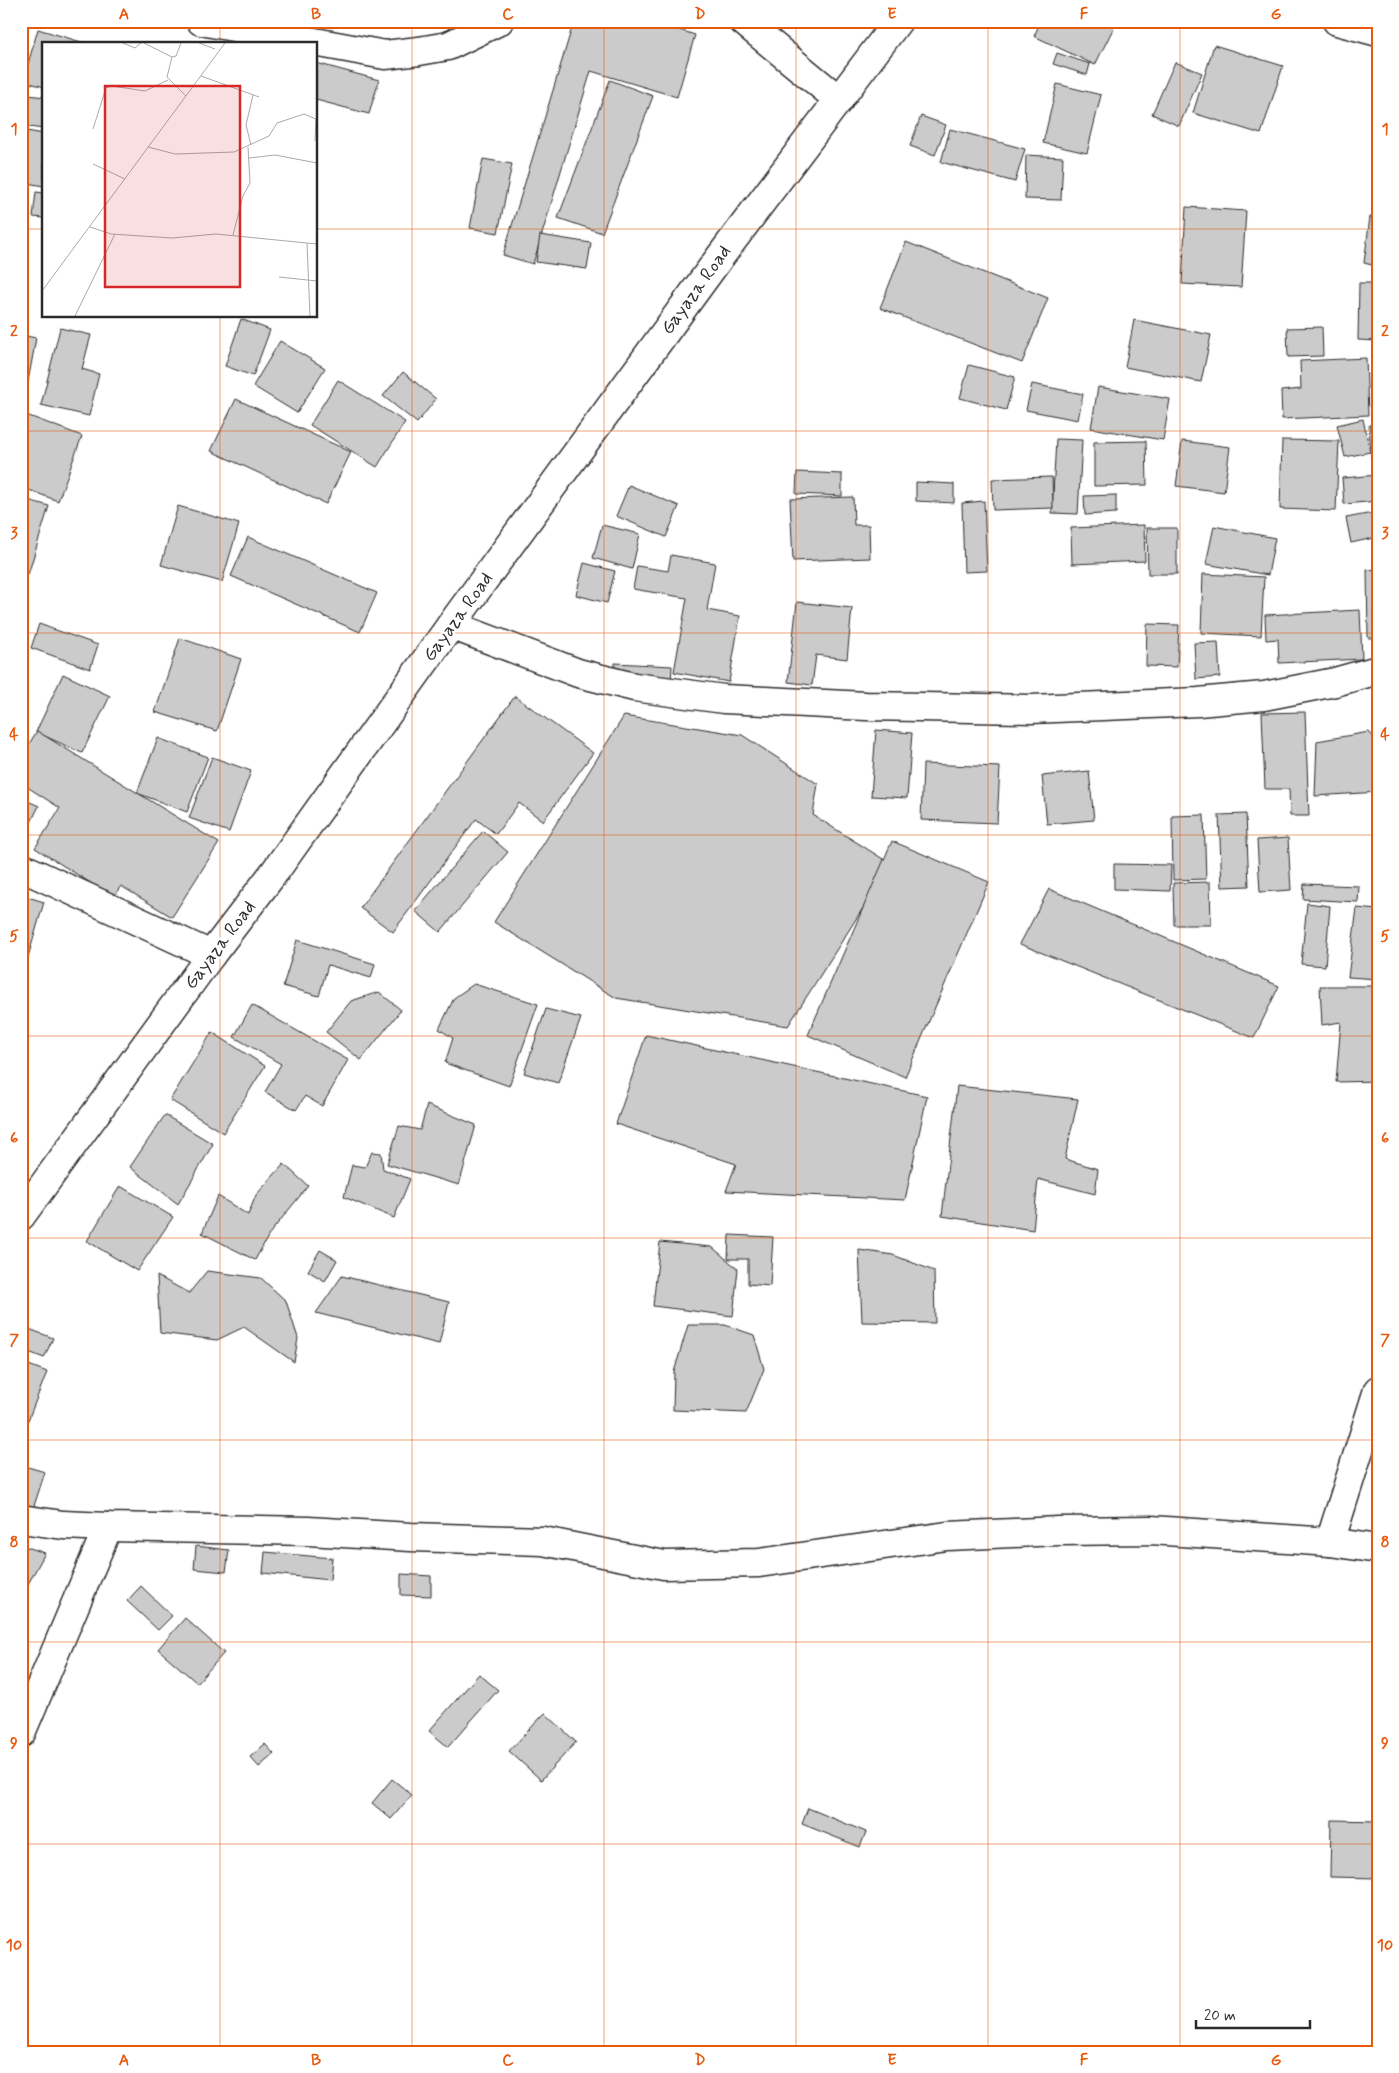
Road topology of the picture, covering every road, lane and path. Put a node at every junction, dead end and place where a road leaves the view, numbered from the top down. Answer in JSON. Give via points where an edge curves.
{"nodes":[{"id":1,"x":201,"y":21,"type":"edge"},
{"id":2,"x":498,"y":21,"type":"edge"},
{"id":3,"x":743,"y":21,"type":"edge"},
{"id":4,"x":898,"y":21,"type":"edge"},
{"id":5,"x":1337,"y":21,"type":"edge"},
{"id":6,"x":1378,"y":32,"type":"edge"},
{"id":7,"x":315,"y":42,"type":"edge"},
{"id":8,"x":318,"y":43,"type":"edge"},
{"id":9,"x":839,"y":100,"type":"junction"},
{"id":10,"x":452,"y":625,"type":"junction"},
{"id":11,"x":1378,"y":670,"type":"edge"},
{"id":12,"x":21,"y":867,"type":"edge"},
{"id":13,"x":212,"y":955,"type":"junction"},
{"id":14,"x":21,"y":1216,"type":"edge"},
{"id":15,"x":1378,"y":1390,"type":"edge"},
{"id":16,"x":21,"y":1519,"type":"edge"},
{"id":17,"x":108,"y":1527,"type":"junction"},
{"id":18,"x":1330,"y":1542,"type":"junction"},
{"id":19,"x":1378,"y":1549,"type":"edge"},
{"id":20,"x":21,"y":1734,"type":"edge"}],
"edges":[{"from":1,"to":7,"type":"street"},
{"from":2,"to":8,"type":"street","via":[[448,46],[418,52],[385,55]]},
{"from":3,"to":9,"type":"street"},
{"from":4,"to":9,"type":"street","name":"Gayaza Road"},
{"from":5,"to":6,"type":"street"},
{"from":9,"to":10,"type":"street","name":"Gayaza Road","via":[[720,256]]},
{"from":10,"to":11,"type":"street","via":[[578,673],[634,688],[724,699],[866,706],[1031,709],[1198,702],[1264,696]]},
{"from":10,"to":13,"type":"street","name":"Gayaza Road"},
{"from":12,"to":13,"type":"street"},
{"from":13,"to":14,"type":"street","name":"Gayaza Road"},
{"from":15,"to":18,"type":"street"},
{"from":16,"to":17,"type":"street"},
{"from":17,"to":18,"type":"street","via":[[289,1530],[543,1541],[664,1565],[700,1566],[759,1563],[947,1536],[1058,1531],[1151,1530]]},
{"from":17,"to":20,"type":"street"},
{"from":18,"to":19,"type":"street"}]}
